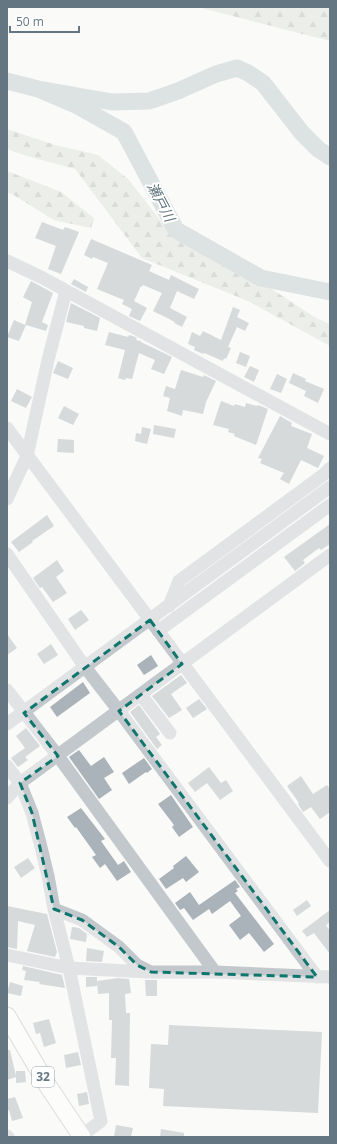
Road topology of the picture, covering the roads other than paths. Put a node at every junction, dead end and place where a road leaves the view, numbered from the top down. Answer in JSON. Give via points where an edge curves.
{"nodes":[{"id":1,"x":7,"y":261,"type":"edge"},
{"id":2,"x":66,"y":291,"type":"junction"},
{"id":3,"x":7,"y":428,"type":"edge"},
{"id":4,"x":330,"y":434,"type":"edge"},
{"id":5,"x":28,"y":456,"type":"junction"},
{"id":6,"x":330,"y":468,"type":"edge"},
{"id":7,"x":330,"y":487,"type":"edge"},
{"id":8,"x":7,"y":499,"type":"edge"},
{"id":9,"x":330,"y":505,"type":"edge"},
{"id":10,"x":7,"y":554,"type":"edge"},
{"id":11,"x":330,"y":555,"type":"edge"},
{"id":12,"x":169,"y":606,"type":"junction"},
{"id":13,"x":150,"y":620,"type":"junction"},
{"id":14,"x":158,"y":631,"type":"junction"},
{"id":15,"x":182,"y":664,"type":"junction"},
{"id":16,"x":85,"y":667,"type":"junction"},
{"id":17,"x":7,"y":690,"type":"edge"},
{"id":18,"x":141,"y":694,"type":"junction"},
{"id":19,"x":119,"y":711,"type":"junction"},
{"id":20,"x":24,"y":713,"type":"junction"},
{"id":21,"x":7,"y":724,"type":"edge"},
{"id":22,"x":170,"y":733,"type":"dead end"},
{"id":23,"x":58,"y":756,"type":"junction"},
{"id":24,"x":7,"y":766,"type":"edge"},
{"id":25,"x":20,"y":783,"type":"junction"},
{"id":26,"x":7,"y":798,"type":"edge"},
{"id":27,"x":330,"y":861,"type":"edge"},
{"id":28,"x":54,"y":909,"type":"junction"},
{"id":29,"x":7,"y":955,"type":"edge"},
{"id":30,"x":70,"y":968,"type":"junction"},
{"id":31,"x":151,"y":972,"type":"junction"},
{"id":32,"x":215,"y":972,"type":"junction"},
{"id":33,"x":324,"y":977,"type":"edge"},
{"id":34,"x":7,"y":1016,"type":"edge"},
{"id":35,"x":81,"y":1137,"type":"edge"}],
"edges":[{"from":1,"to":2,"type":"street"},
{"from":2,"to":4,"type":"street"},
{"from":2,"to":5,"type":"street","via":[[48,360]]},
{"from":3,"to":5,"type":"street"},
{"from":5,"to":8,"type":"street"},
{"from":5,"to":13,"type":"street"},
{"from":6,"to":12,"type":"street","via":[[179,581]]},
{"from":7,"to":12,"type":"street"},
{"from":9,"to":14,"type":"street"},
{"from":10,"to":16,"type":"street"},
{"from":11,"to":15,"type":"street"},
{"from":12,"to":13,"type":"street"},
{"from":13,"to":14,"type":"street"},
{"from":13,"to":16,"type":"street"},
{"from":14,"to":15,"type":"street"},
{"from":15,"to":18,"type":"street"},
{"from":15,"to":27,"type":"street"},
{"from":16,"to":19,"type":"street"},
{"from":16,"to":20,"type":"street"},
{"from":17,"to":20,"type":"street"},
{"from":18,"to":19,"type":"street"},
{"from":18,"to":22,"type":"street"},
{"from":19,"to":23,"type":"street"},
{"from":19,"to":33,"type":"street"},
{"from":20,"to":21,"type":"street"},
{"from":20,"to":23,"type":"street"},
{"from":23,"to":25,"type":"street"},
{"from":23,"to":32,"type":"street"},
{"from":24,"to":25,"type":"street"},
{"from":25,"to":26,"type":"street"},
{"from":25,"to":28,"type":"street","via":[[34,821]]},
{"from":28,"to":30,"type":"street"},
{"from":28,"to":31,"type":"street","via":[[82,920],[119,947],[137,965]]},
{"from":29,"to":30,"type":"street"},
{"from":30,"to":31,"type":"street"},
{"from":30,"to":35,"type":"street","via":[[101,1121]]},
{"from":31,"to":32,"type":"street"},
{"from":32,"to":33,"type":"street"},
{"from":34,"to":35,"type":"main road","number":"32"}]}
